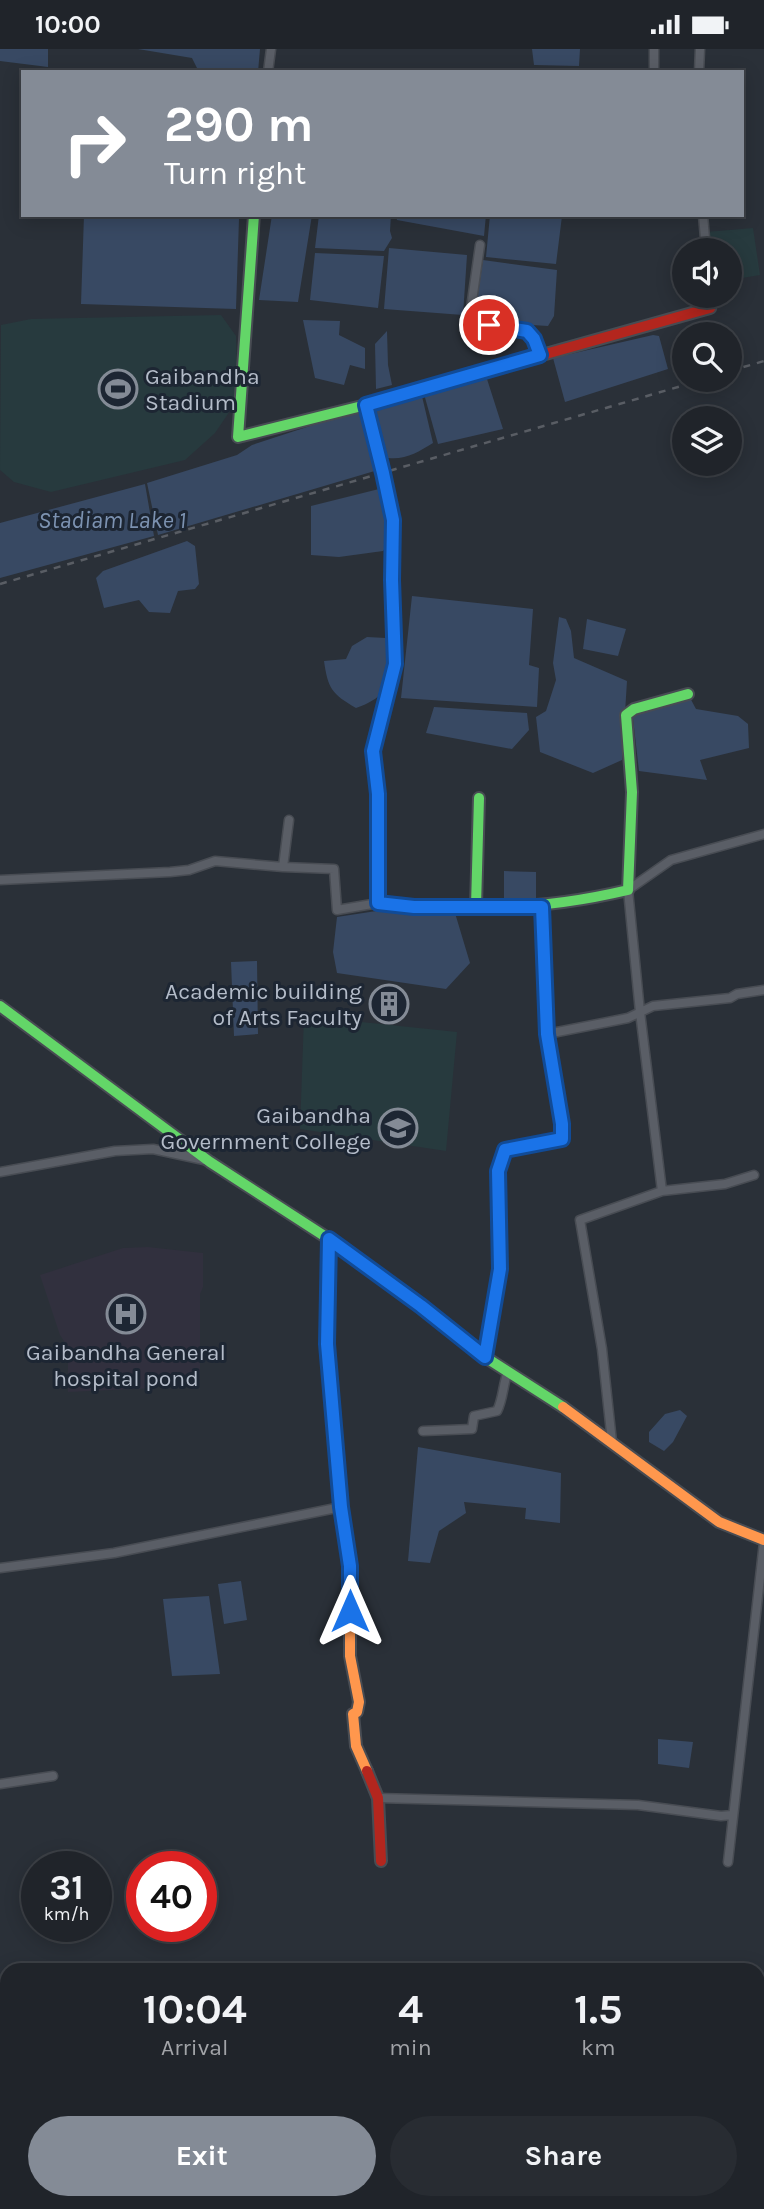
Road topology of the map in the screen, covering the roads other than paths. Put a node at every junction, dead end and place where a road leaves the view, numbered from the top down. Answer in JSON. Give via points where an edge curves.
{"nodes":[{"id":1,"x":271,"y":49,"type":"edge"},
{"id":2,"x":654,"y":49,"type":"edge"},
{"id":3,"x":700,"y":49,"type":"edge"},
{"id":4,"x":268,"y":70,"type":"edge"},
{"id":5,"x":654,"y":70,"type":"edge"},
{"id":6,"x":699,"y":70,"type":"edge"},
{"id":7,"x":254,"y":217,"type":"edge"},
{"id":8,"x":703,"y":217,"type":"edge"},
{"id":9,"x":705,"y":238,"type":"edge"},
{"id":10,"x":480,"y":245,"type":"dead end"},
{"id":11,"x":710,"y":308,"type":"edge"},
{"id":12,"x":540,"y":355,"type":"junction"},
{"id":13,"x":366,"y":405,"type":"junction"},
{"id":14,"x":688,"y":694,"type":"dead end"},
{"id":15,"x":480,"y":798,"type":"dead end"},
{"id":16,"x":289,"y":820,"type":"dead end"},
{"id":17,"x":764,"y":834,"type":"edge"},
{"id":18,"x":283,"y":867,"type":"junction"},
{"id":19,"x":0,"y":880,"type":"edge"},
{"id":20,"x":628,"y":890,"type":"junction"},
{"id":21,"x":378,"y":903,"type":"junction"},
{"id":22,"x":476,"y":906,"type":"junction"},
{"id":23,"x":542,"y":907,"type":"junction"},
{"id":24,"x":764,"y":990,"type":"edge"},
{"id":25,"x":0,"y":1006,"type":"edge"},
{"id":26,"x":640,"y":1012,"type":"junction"},
{"id":27,"x":547,"y":1034,"type":"junction"},
{"id":28,"x":211,"y":1162,"type":"junction"},
{"id":29,"x":0,"y":1172,"type":"edge"},
{"id":30,"x":754,"y":1175,"type":"dead end"},
{"id":31,"x":662,"y":1191,"type":"junction"},
{"id":32,"x":329,"y":1239,"type":"junction"},
{"id":33,"x":485,"y":1357,"type":"junction"},
{"id":34,"x":508,"y":1371,"type":"junction"},
{"id":35,"x":423,"y":1431,"type":"dead end"},
{"id":36,"x":612,"y":1442,"type":"junction"},
{"id":37,"x":341,"y":1507,"type":"junction"},
{"id":38,"x":764,"y":1541,"type":"edge"},
{"id":39,"x":0,"y":1568,"type":"edge"},
{"id":40,"x":53,"y":1776,"type":"dead end"},
{"id":41,"x":0,"y":1784,"type":"edge"},
{"id":42,"x":378,"y":1798,"type":"junction"},
{"id":43,"x":732,"y":1815,"type":"junction"},
{"id":44,"x":381,"y":1861,"type":"dead end"},
{"id":45,"x":728,"y":1862,"type":"dead end"}],
"edges":[{"from":1,"to":4,"type":"street"},
{"from":2,"to":5,"type":"street"},
{"from":3,"to":6,"type":"street"},
{"from":7,"to":13,"type":"street","via":[[238,437]]},
{"from":8,"to":9,"type":"street"},
{"from":10,"to":12,"type":"street","via":[[469,322],[527,331]]},
{"from":11,"to":12,"type":"street"},
{"from":12,"to":13,"type":"street"},
{"from":13,"to":21,"type":"street","via":[[393,520],[395,664],[373,751],[378,794]]},
{"from":14,"to":20,"type":"street","via":[[626,715],[632,792]]},
{"from":15,"to":22,"type":"street"},
{"from":16,"to":18,"type":"street"},
{"from":17,"to":20,"type":"street","via":[[671,860]]},
{"from":18,"to":19,"type":"street","via":[[215,861],[170,872]]},
{"from":18,"to":21,"type":"street","via":[[334,869],[337,910]]},
{"from":20,"to":23,"type":"street"},
{"from":20,"to":26,"type":"street"},
{"from":21,"to":22,"type":"street"},
{"from":22,"to":23,"type":"street"},
{"from":23,"to":27,"type":"street"},
{"from":24,"to":26,"type":"street","via":[[653,1006]]},
{"from":25,"to":28,"type":"street"},
{"from":26,"to":27,"type":"street"},
{"from":26,"to":31,"type":"street"},
{"from":27,"to":33,"type":"street","via":[[562,1139],[505,1150],[498,1171],[500,1269]]},
{"from":28,"to":29,"type":"street","via":[[153,1149],[115,1151]]},
{"from":28,"to":32,"type":"street"},
{"from":30,"to":31,"type":"street","via":[[725,1184]]},
{"from":31,"to":36,"type":"street","via":[[580,1220]]},
{"from":32,"to":33,"type":"street"},
{"from":32,"to":37,"type":"street","via":[[327,1344]]},
{"from":33,"to":34,"type":"street"},
{"from":34,"to":35,"type":"street","via":[[497,1411],[474,1416],[471,1429]]},
{"from":34,"to":36,"type":"street"},
{"from":36,"to":38,"type":"street","via":[[719,1522]]},
{"from":37,"to":39,"type":"street","via":[[114,1553]]},
{"from":37,"to":42,"type":"street","via":[[350,1566],[350,1656],[359,1702],[358,1712],[353,1714],[356,1746]]},
{"from":38,"to":43,"type":"street"},
{"from":40,"to":41,"type":"street"},
{"from":42,"to":43,"type":"street","via":[[638,1805]]},
{"from":42,"to":44,"type":"street"},
{"from":43,"to":45,"type":"street"}]}
